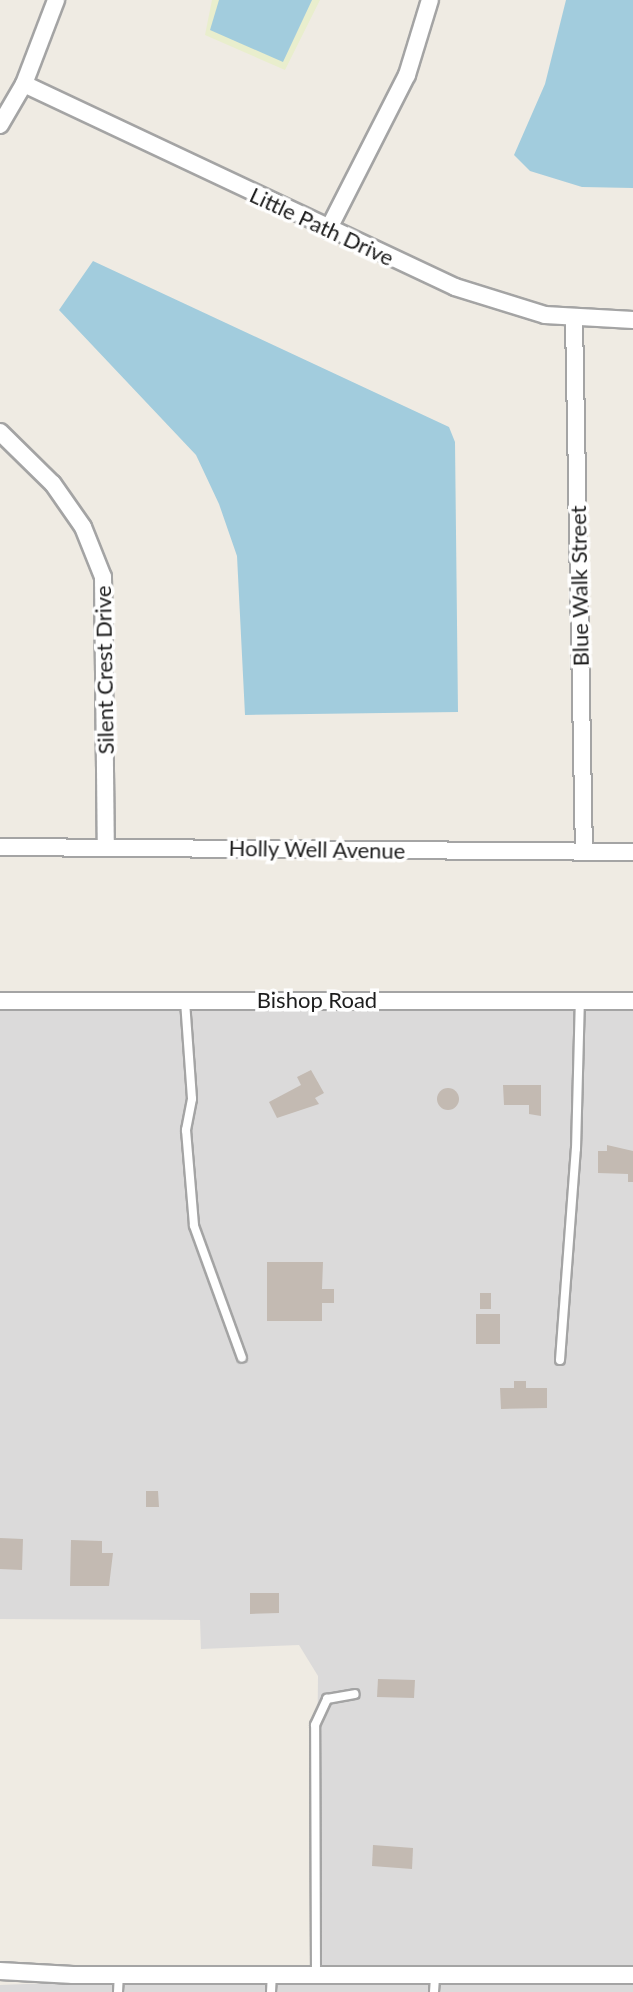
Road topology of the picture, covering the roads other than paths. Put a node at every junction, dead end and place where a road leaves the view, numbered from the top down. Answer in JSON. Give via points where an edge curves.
{"nodes":[{"id":1,"x":56,"y":0,"type":"edge"},
{"id":2,"x":430,"y":0,"type":"edge"},
{"id":3,"x":24,"y":84,"type":"junction"},
{"id":4,"x":0,"y":125,"type":"edge"},
{"id":5,"x":328,"y":230,"type":"junction"},
{"id":6,"x":574,"y":319,"type":"junction"},
{"id":7,"x":633,"y":320,"type":"edge"},
{"id":8,"x":0,"y":432,"type":"edge"},
{"id":9,"x":0,"y":847,"type":"edge"},
{"id":10,"x":106,"y":847,"type":"junction"},
{"id":11,"x":584,"y":852,"type":"junction"},
{"id":12,"x":633,"y":852,"type":"edge"},
{"id":13,"x":185,"y":1000,"type":"junction"},
{"id":14,"x":580,"y":1000,"type":"junction"},
{"id":15,"x":0,"y":1001,"type":"edge"},
{"id":16,"x":633,"y":1001,"type":"edge"},
{"id":17,"x":242,"y":1358,"type":"dead end"},
{"id":18,"x":560,"y":1360,"type":"dead end"},
{"id":19,"x":355,"y":1694,"type":"dead end"},
{"id":20,"x":0,"y":1971,"type":"edge"},
{"id":21,"x":316,"y":1975,"type":"junction"},
{"id":22,"x":633,"y":1975,"type":"edge"},
{"id":23,"x":118,"y":1984,"type":"edge"},
{"id":24,"x":272,"y":1984,"type":"edge"},
{"id":25,"x":434,"y":1984,"type":"edge"}],
"edges":[{"from":1,"to":3,"type":"street"},
{"from":2,"to":5,"type":"street","via":[[407,75]]},
{"from":3,"to":4,"type":"street"},
{"from":3,"to":5,"type":"street","name":"Little Path Drive"},
{"from":5,"to":6,"type":"street","name":"Little Path Drive","via":[[513,309]]},
{"from":6,"to":7,"type":"street","name":"Little Path Drive"},
{"from":6,"to":11,"type":"street","name":"Blue Walk Street"},
{"from":8,"to":10,"type":"street","name":"Silent Crest Drive","via":[[53,484],[83,527],[103,577]]},
{"from":9,"to":10,"type":"street","name":"Holly Well Avenue"},
{"from":10,"to":11,"type":"street","name":"Holly Well Avenue"},
{"from":11,"to":12,"type":"street","name":"Holly Well Avenue"},
{"from":13,"to":14,"type":"street","name":"Bishop Road"},
{"from":13,"to":15,"type":"street","name":"Bishop Road"},
{"from":13,"to":17,"type":"lane","via":[[192,1099],[186,1130],[194,1226]]},
{"from":14,"to":16,"type":"street","name":"Bishop Road"},
{"from":14,"to":18,"type":"lane","via":[[576,1149]]},
{"from":19,"to":21,"type":"lane","via":[[327,1699],[315,1725]]},
{"from":20,"to":23,"type":"street"},
{"from":21,"to":24,"type":"street"},
{"from":21,"to":25,"type":"street"},
{"from":22,"to":25,"type":"street"},
{"from":23,"to":24,"type":"street"}]}
